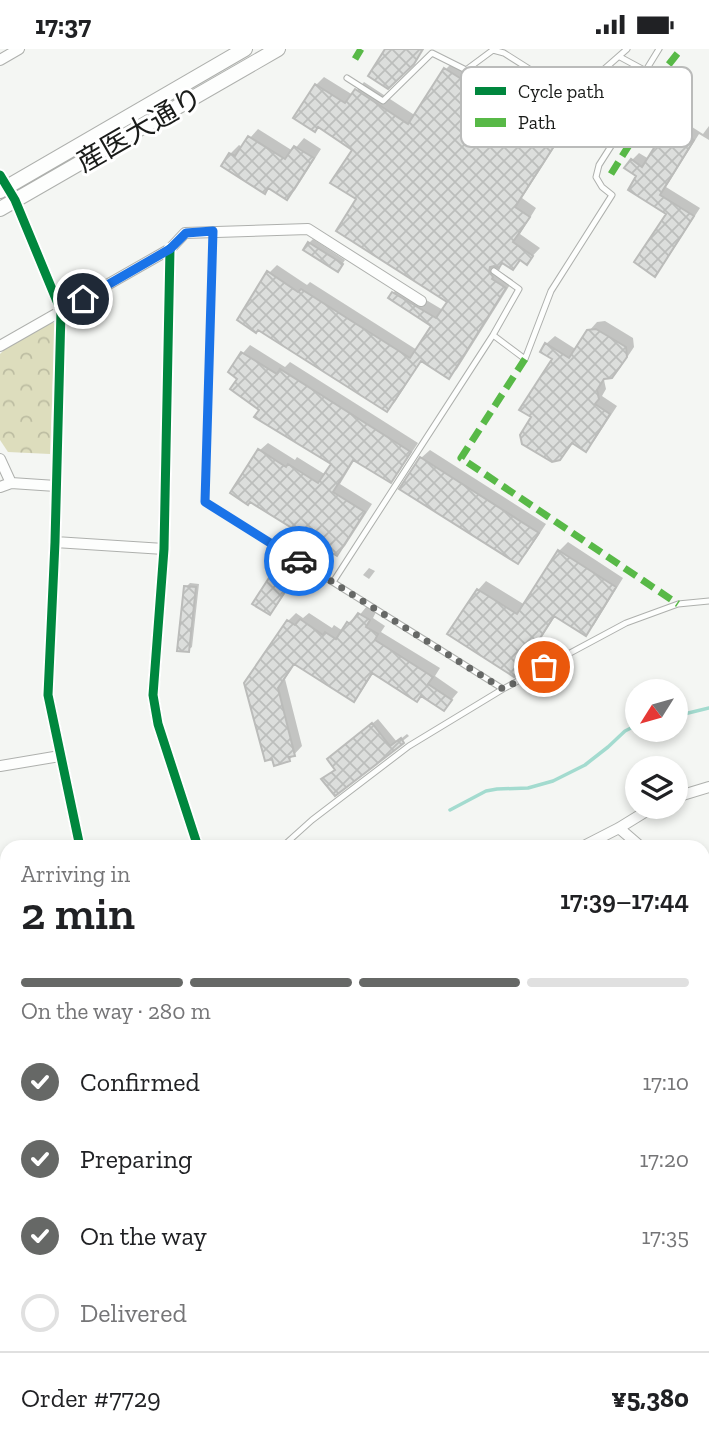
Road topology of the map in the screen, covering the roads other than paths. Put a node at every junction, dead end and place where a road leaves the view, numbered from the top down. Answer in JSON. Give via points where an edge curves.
{"nodes":[{"id":1,"x":19,"y":49,"type":"edge"},
{"id":2,"x":245,"y":49,"type":"edge"},
{"id":3,"x":278,"y":49,"type":"edge"},
{"id":4,"x":627,"y":49,"type":"edge"},
{"id":5,"x":659,"y":49,"type":"edge"},
{"id":6,"x":620,"y":57,"type":"junction"},
{"id":7,"x":0,"y":60,"type":"edge"},
{"id":8,"x":470,"y":67,"type":"edge"},
{"id":9,"x":526,"y":67,"type":"edge"},
{"id":10,"x":608,"y":67,"type":"edge"},
{"id":11,"x":639,"y":67,"type":"edge"},
{"id":12,"x":648,"y":67,"type":"edge"},
{"id":13,"x":461,"y":68,"type":"edge"},
{"id":14,"x":347,"y":78,"type":"dead end"},
{"id":15,"x":610,"y":147,"type":"edge"},
{"id":16,"x":5,"y":188,"type":"edge"},
{"id":17,"x":0,"y":209,"type":"edge"},
{"id":18,"x":213,"y":231,"type":"junction"},
{"id":19,"x":170,"y":249,"type":"junction"},
{"id":20,"x":494,"y":271,"type":"dead end"},
{"id":21,"x":421,"y":302,"type":"dead end"},
{"id":22,"x":61,"y":311,"type":"junction"},
{"id":23,"x":493,"y":335,"type":"junction"},
{"id":24,"x":0,"y":346,"type":"edge"},
{"id":25,"x":0,"y":459,"type":"edge"},
{"id":26,"x":5,"y":485,"type":"edge"},
{"id":27,"x":57,"y":486,"type":"junction"},
{"id":28,"x":55,"y":542,"type":"junction"},
{"id":29,"x":164,"y":549,"type":"junction"},
{"id":30,"x":333,"y":582,"type":"junction"},
{"id":31,"x":709,"y":601,"type":"edge"},
{"id":32,"x":503,"y":689,"type":"junction"},
{"id":33,"x":61,"y":756,"type":"junction"},
{"id":34,"x":0,"y":766,"type":"edge"},
{"id":35,"x":708,"y":788,"type":"edge"},
{"id":36,"x":688,"y":794,"type":"edge"},
{"id":37,"x":634,"y":819,"type":"edge"},
{"id":38,"x":619,"y":828,"type":"junction"},
{"id":39,"x":79,"y":840,"type":"edge"},
{"id":40,"x":196,"y":840,"type":"edge"},
{"id":41,"x":290,"y":840,"type":"edge"},
{"id":42,"x":596,"y":840,"type":"edge"},
{"id":43,"x":632,"y":840,"type":"edge"}],
"edges":[{"from":1,"to":7,"type":"street"},
{"from":2,"to":16,"type":"street","name":"産医大通り"},
{"from":3,"to":16,"type":"street","name":"産医大通り"},
{"from":4,"to":6,"type":"lane"},
{"from":5,"to":12,"type":"lane"},
{"from":6,"to":10,"type":"lane"},
{"from":6,"to":11,"type":"lane"},
{"from":8,"to":9,"type":"lane","via":[[493,50]]},
{"from":13,"to":14,"type":"lane","via":[[432,53],[383,101]]},
{"from":15,"to":23,"type":"lane","via":[[596,177],[612,195],[551,291],[525,359]]},
{"from":16,"to":17,"type":"street","name":"産医大通り"},
{"from":16,"to":22,"type":"street"},
{"from":18,"to":19,"type":"street","via":[[186,233]]},
{"from":18,"to":21,"type":"street","via":[[308,229]]},
{"from":18,"to":30,"type":"lane","via":[[205,502]]},
{"from":19,"to":22,"type":"street"},
{"from":19,"to":29,"type":"street"},
{"from":20,"to":23,"type":"lane","via":[[519,289]]},
{"from":22,"to":24,"type":"street"},
{"from":22,"to":27,"type":"street"},
{"from":23,"to":30,"type":"lane"},
{"from":25,"to":26,"type":"street"},
{"from":26,"to":27,"type":"street"},
{"from":27,"to":28,"type":"street"},
{"from":28,"to":29,"type":"street"},
{"from":28,"to":33,"type":"street","via":[[48,695]]},
{"from":29,"to":40,"type":"street","via":[[153,695]]},
{"from":30,"to":32,"type":"lane"},
{"from":31,"to":32,"type":"lane","via":[[678,604],[626,623]]},
{"from":32,"to":41,"type":"lane","via":[[409,746]]},
{"from":33,"to":34,"type":"street"},
{"from":33,"to":39,"type":"street"},
{"from":35,"to":36,"type":"street"},
{"from":37,"to":38,"type":"street"},
{"from":38,"to":42,"type":"street"},
{"from":38,"to":43,"type":"street"}]}
